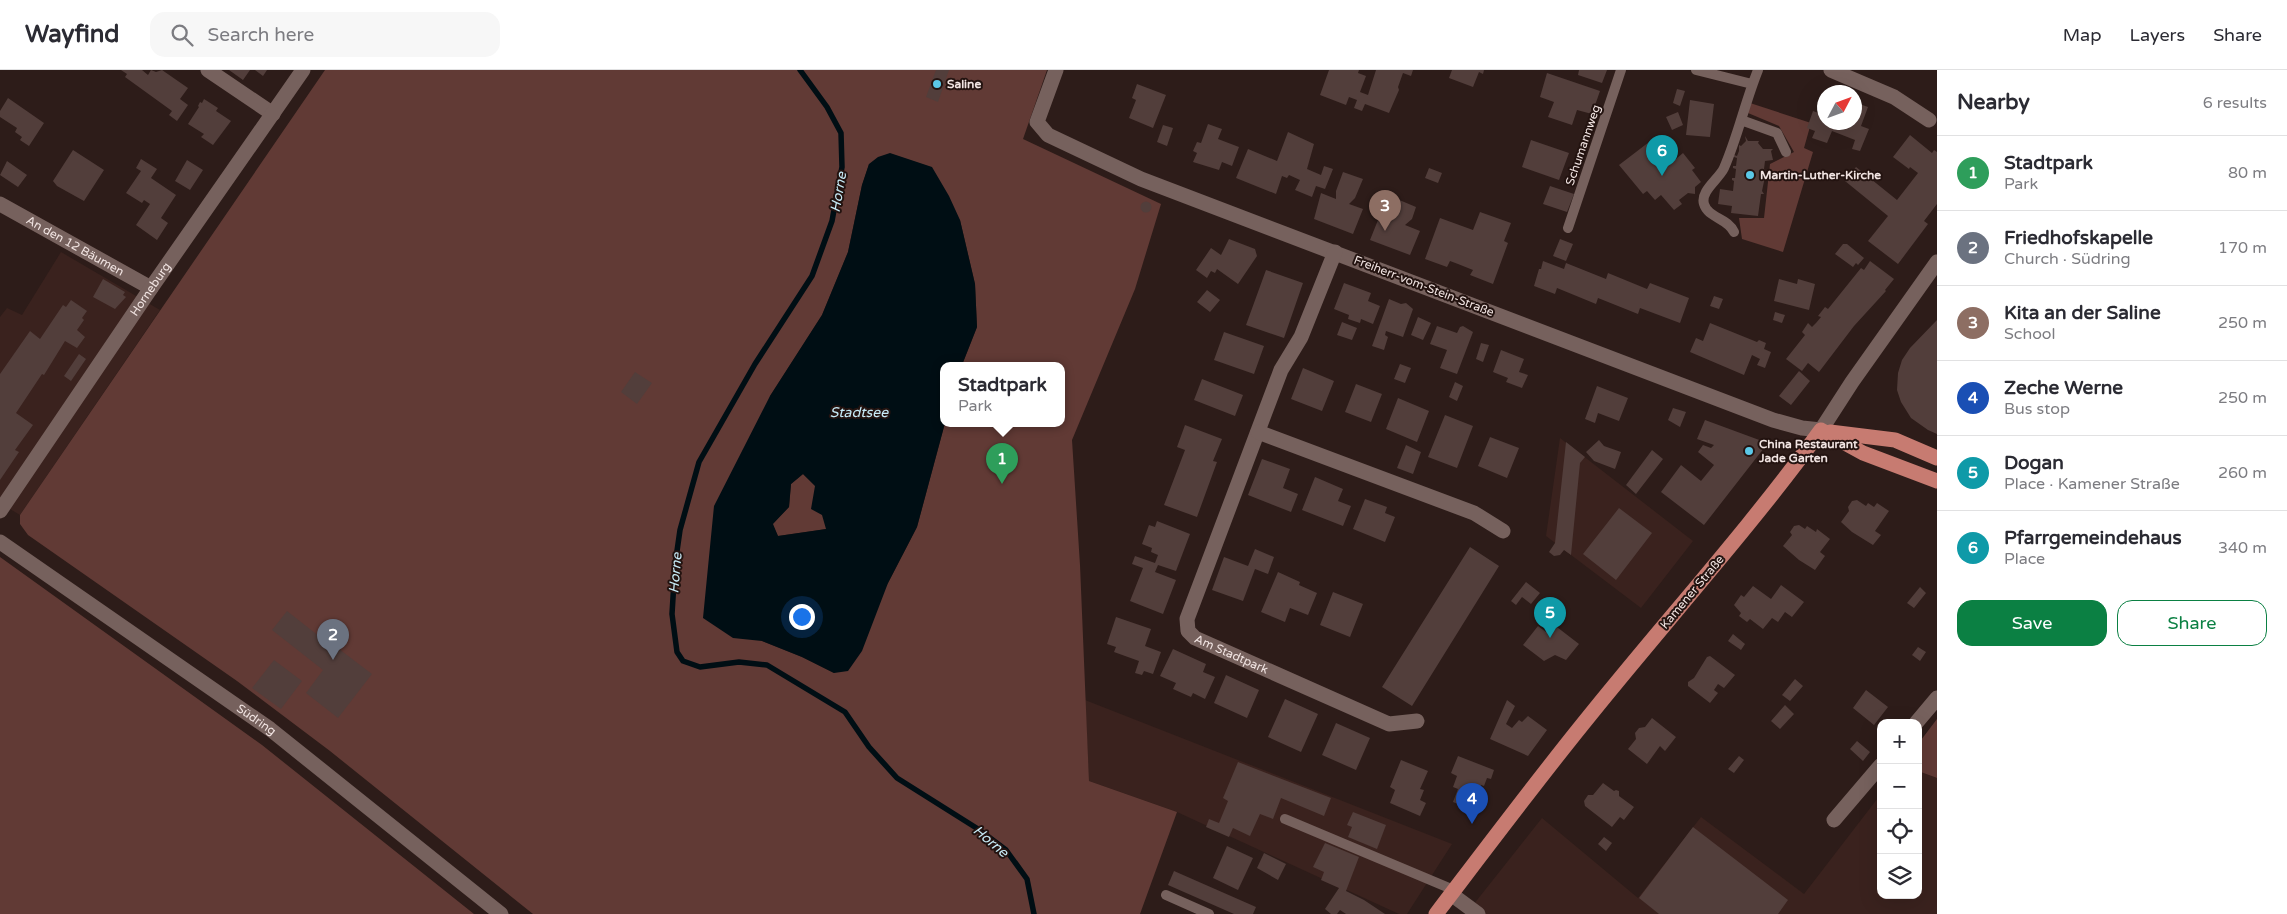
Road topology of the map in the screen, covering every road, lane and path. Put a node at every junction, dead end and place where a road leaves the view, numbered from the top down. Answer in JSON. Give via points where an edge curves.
{"nodes":[{"id":1,"x":208,"y":70,"type":"edge"},
{"id":2,"x":303,"y":70,"type":"edge"},
{"id":3,"x":1056,"y":70,"type":"edge"},
{"id":4,"x":1621,"y":70,"type":"edge"},
{"id":5,"x":1696,"y":70,"type":"edge"},
{"id":6,"x":1758,"y":70,"type":"edge"},
{"id":7,"x":1830,"y":70,"type":"edge"},
{"id":8,"x":1752,"y":84,"type":"junction"},
{"id":9,"x":273,"y":114,"type":"junction"},
{"id":10,"x":1741,"y":120,"type":"junction"},
{"id":11,"x":1930,"y":120,"type":"dead end"},
{"id":12,"x":1786,"y":152,"type":"dead end"},
{"id":13,"x":0,"y":204,"type":"edge"},
{"id":14,"x":1568,"y":228,"type":"dead end"},
{"id":15,"x":1734,"y":232,"type":"dead end"},
{"id":16,"x":1335,"y":252,"type":"junction"},
{"id":17,"x":1937,"y":262,"type":"edge"},
{"id":18,"x":151,"y":288,"type":"junction"},
{"id":19,"x":1821,"y":430,"type":"junction"},
{"id":20,"x":1258,"y":432,"type":"junction"},
{"id":21,"x":1937,"y":458,"type":"edge"},
{"id":22,"x":1937,"y":481,"type":"edge"},
{"id":23,"x":0,"y":511,"type":"edge"},
{"id":24,"x":1503,"y":531,"type":"dead end"},
{"id":25,"x":0,"y":542,"type":"edge"},
{"id":26,"x":1937,"y":698,"type":"edge"},
{"id":27,"x":1919,"y":719,"type":"edge"},
{"id":28,"x":1417,"y":721,"type":"dead end"},
{"id":29,"x":1877,"y":770,"type":"edge"},
{"id":30,"x":1285,"y":819,"type":"dead end"},
{"id":31,"x":1834,"y":820,"type":"dead end"},
{"id":32,"x":1453,"y":892,"type":"junction"},
{"id":33,"x":1166,"y":895,"type":"dead end"},
{"id":34,"x":501,"y":914,"type":"edge"},
{"id":35,"x":1209,"y":914,"type":"edge"},
{"id":36,"x":1436,"y":914,"type":"edge"},
{"id":37,"x":1478,"y":914,"type":"edge"}],
"edges":[{"from":1,"to":9,"type":"street"},
{"from":2,"to":9,"type":"street","name":"Horneburg"},
{"from":3,"to":16,"type":"street","name":"Freiherr-vom-Stein-Straße","via":[[1037,122],[1048,135],[1141,179]]},
{"from":4,"to":14,"type":"lane","name":"Schumannweg"},
{"from":5,"to":8,"type":"lane"},
{"from":6,"to":8,"type":"lane"},
{"from":7,"to":11,"type":"street","via":[[1894,97]]},
{"from":8,"to":10,"type":"lane"},
{"from":9,"to":18,"type":"street","name":"Horneburg"},
{"from":10,"to":12,"type":"lane","via":[[1777,133]]},
{"from":10,"to":15,"type":"lane","via":[[1723,170],[1703,200],[1704,206],[1731,225]]},
{"from":13,"to":18,"type":"street","name":"An den 12 Bäumen"},
{"from":16,"to":19,"type":"street","name":"Freiherr-vom-Stein-Straße","via":[[1773,420]]},
{"from":16,"to":20,"type":"street","name":"Am Stadtpark","via":[[1302,337],[1281,370]]},
{"from":17,"to":19,"type":"street","name":"Kamener Straße"},
{"from":18,"to":23,"type":"street","name":"Horneburg"},
{"from":19,"to":21,"type":"main road","name":"Freiherr-vom-Stein-Straße","via":[[1895,440]]},
{"from":19,"to":22,"type":"main road","name":"Freiherr-vom-Stein-Straße","via":[[1863,454]]},
{"from":19,"to":32,"type":"main road","name":"Kamener Straße","via":[[1700,584],[1581,726]]},
{"from":20,"to":24,"type":"street","via":[[1474,513]]},
{"from":20,"to":28,"type":"street","name":"Am Stadtpark","via":[[1186,619],[1188,630],[1195,638],[1389,724]]},
{"from":25,"to":34,"type":"street","name":"Südring","via":[[270,729]]},
{"from":26,"to":27,"type":"street"},
{"from":29,"to":31,"type":"street"},
{"from":30,"to":32,"type":"lane"},
{"from":32,"to":36,"type":"main road","name":"Kamener Straße"},
{"from":32,"to":37,"type":"street"},
{"from":33,"to":35,"type":"lane"}]}
